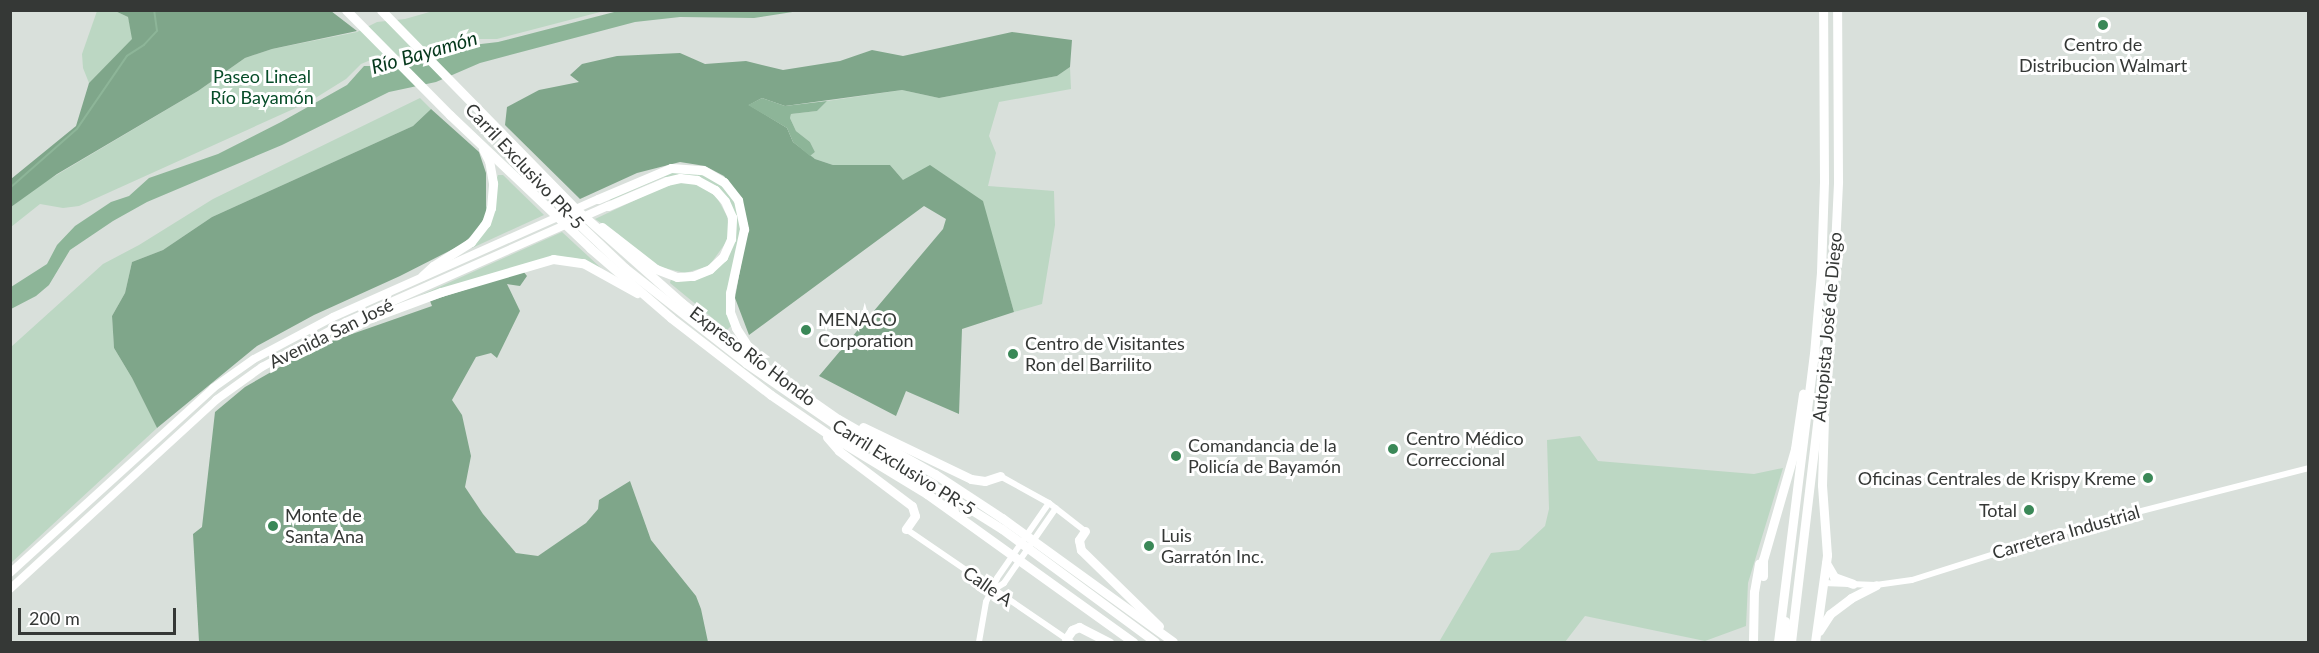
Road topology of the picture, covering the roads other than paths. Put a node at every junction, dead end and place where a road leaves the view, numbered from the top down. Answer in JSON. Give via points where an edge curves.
{"nodes":[{"id":1,"x":337,"y":10,"type":"edge"},
{"id":2,"x":346,"y":10,"type":"edge"},
{"id":3,"x":1823,"y":10,"type":"edge"},
{"id":4,"x":1838,"y":10,"type":"edge"},
{"id":5,"x":381,"y":14,"type":"edge"},
{"id":6,"x":364,"y":29,"type":"junction"},
{"id":7,"x":473,"y":106,"type":"junction"},
{"id":8,"x":481,"y":144,"type":"junction"},
{"id":9,"x":598,"y":199,"type":"joint"},
{"id":10,"x":608,"y":206,"type":"joint"},
{"id":11,"x":577,"y":210,"type":"junction"},
{"id":12,"x":422,"y":276,"type":"junction"},
{"id":13,"x":648,"y":298,"type":"junction"},
{"id":14,"x":346,"y":322,"type":"junction"},
{"id":15,"x":1814,"y":354,"type":"junction"},
{"id":16,"x":1827,"y":355,"type":"junction"},
{"id":17,"x":758,"y":362,"type":"junction"},
{"id":18,"x":838,"y":419,"type":"junction"},
{"id":19,"x":819,"y":429,"type":"junction"},
{"id":20,"x":2308,"y":468,"type":"edge"},
{"id":21,"x":1000,"y":476,"type":"joint"},
{"id":22,"x":1049,"y":503,"type":"junction"},
{"id":23,"x":1056,"y":508,"type":"junction"},
{"id":24,"x":906,"y":529,"type":"joint"},
{"id":25,"x":1085,"y":531,"type":"joint"},
{"id":26,"x":1049,"y":556,"type":"junction"},
{"id":27,"x":1826,"y":562,"type":"junction"},
{"id":28,"x":10,"y":573,"type":"edge"},
{"id":29,"x":1823,"y":583,"type":"junction"},
{"id":30,"x":1853,"y":584,"type":"junction"},
{"id":31,"x":1876,"y":585,"type":"junction"},
{"id":32,"x":1785,"y":587,"type":"junction"},
{"id":33,"x":1797,"y":587,"type":"junction"},
{"id":34,"x":10,"y":589,"type":"edge"},
{"id":35,"x":993,"y":590,"type":"junction"},
{"id":36,"x":1785,"y":638,"type":"edge"},
{"id":37,"x":1816,"y":639,"type":"edge"},
{"id":38,"x":1068,"y":640,"type":"edge"},
{"id":39,"x":1171,"y":641,"type":"edge"},
{"id":40,"x":979,"y":642,"type":"edge"},
{"id":41,"x":1109,"y":642,"type":"edge"},
{"id":42,"x":1133,"y":642,"type":"edge"},
{"id":43,"x":1155,"y":642,"type":"edge"},
{"id":44,"x":1753,"y":642,"type":"edge"},
{"id":45,"x":1778,"y":642,"type":"edge"},
{"id":46,"x":1791,"y":642,"type":"edge"}],
"edges":[{"from":1,"to":6,"type":"highway"},
{"from":2,"to":6,"type":"highway","name":"Expreso Río Hondo"},
{"from":3,"to":15,"type":"highway","name":"Autopista José de Diego","via":[[1823,230]]},
{"from":4,"to":16,"type":"highway","name":"Autopista José de Diego","via":[[1837,232]]},
{"from":5,"to":7,"type":"highway","name":"Expreso Río Hondo"},
{"from":6,"to":8,"type":"highway","name":"Expreso Río Hondo"},
{"from":7,"to":11,"type":"highway","name":"Expreso Río Hondo"},
{"from":7,"to":26,"type":"highway","name":"Carril Exclusivo PR-5","via":[[570,215],[644,284],[809,408]]},
{"from":8,"to":12,"type":"highway","via":[[493,183],[486,223],[471,242]]},
{"from":8,"to":13,"type":"highway","name":"Expreso Río Hondo"},
{"from":9,"to":12,"type":"main road","name":"Avenida San José"},
{"from":9,"to":17,"type":"highway","via":[[656,172],[677,167],[703,170],[728,186],[738,200],[744,229],[730,293],[730,312]]},
{"from":10,"to":11,"type":"highway","via":[[667,180],[697,180],[725,201],[732,217],[731,239],[723,257],[710,269],[693,276],[674,276],[656,269]]},
{"from":10,"to":14,"type":"main road","name":"Avenida San José"},
{"from":11,"to":17,"type":"highway","name":"Expreso Río Hondo","via":[[682,303]]},
{"from":12,"to":28,"type":"main road","name":"Avenida San José","via":[[307,329],[232,374]]},
{"from":13,"to":14,"type":"highway","via":[[583,263],[553,259],[441,292],[363,321]]},
{"from":13,"to":19,"type":"highway","name":"Expreso Río Hondo"},
{"from":14,"to":34,"type":"main road","name":"Avenida San José","via":[[287,351],[231,388]]},
{"from":15,"to":32,"type":"highway","name":"Autopista José de Diego"},
{"from":15,"to":44,"type":"highway","via":[[1791,466],[1763,560]]},
{"from":16,"to":27,"type":"highway","via":[[1821,485]]},
{"from":16,"to":33,"type":"highway","name":"Autopista José de Diego"},
{"from":17,"to":18,"type":"highway","name":"Expreso Río Hondo"},
{"from":18,"to":21,"type":"highway","via":[[975,480]]},
{"from":18,"to":26,"type":"highway","name":"Expreso Río Hondo","via":[[935,474],[1002,518]]},
{"from":19,"to":24,"type":"highway","via":[[839,451],[912,506],[915,516]]},
{"from":19,"to":42,"type":"highway","name":"Expreso Río Hondo","via":[[927,494]]},
{"from":20,"to":31,"type":"street","name":"Carretera Industrial","via":[[2090,524],[1912,580]]},
{"from":21,"to":22,"type":"street"},
{"from":22,"to":23,"type":"street"},
{"from":22,"to":35,"type":"street","via":[[997,578]]},
{"from":23,"to":25,"type":"street"},
{"from":23,"to":35,"type":"street","via":[[1004,583]]},
{"from":24,"to":35,"type":"street","name":"Calle A"},
{"from":25,"to":39,"type":"highway","via":[[1078,540],[1081,550]]},
{"from":26,"to":39,"type":"highway","name":"Expreso Río Hondo"},
{"from":26,"to":43,"type":"highway","name":"Carril Exclusivo PR-5"},
{"from":27,"to":29,"type":"highway"},
{"from":27,"to":30,"type":"highway","via":[[1834,577]]},
{"from":29,"to":30,"type":"street","name":"Carretera Industrial"},
{"from":29,"to":37,"type":"highway"},
{"from":30,"to":31,"type":"street","name":"Carretera Industrial"},
{"from":31,"to":37,"type":"highway","via":[[1830,614]]},
{"from":32,"to":36,"type":"highway"},
{"from":32,"to":45,"type":"highway","name":"Autopista José de Diego"},
{"from":33,"to":36,"type":"highway"},
{"from":33,"to":46,"type":"highway","name":"Autopista José de Diego"},
{"from":35,"to":38,"type":"street","name":"Calle A"},
{"from":35,"to":40,"type":"street","via":[[986,602]]},
{"from":38,"to":41,"type":"highway","via":[[1077,627]]}]}
